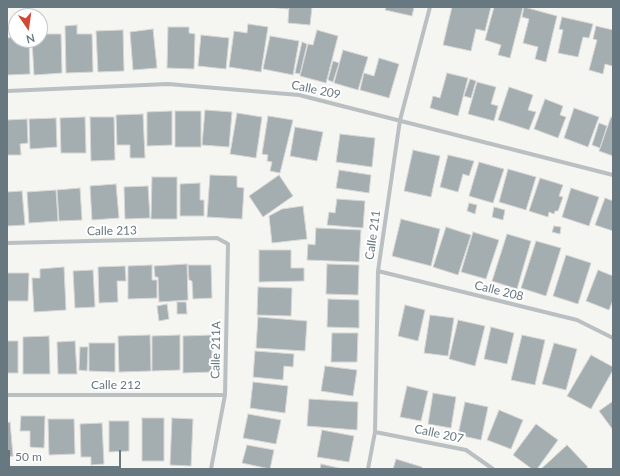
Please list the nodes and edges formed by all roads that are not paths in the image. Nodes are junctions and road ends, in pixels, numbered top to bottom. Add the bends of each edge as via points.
1 (430, 7) edge
2 (7, 92) edge
3 (400, 120) junction
4 (613, 175) edge
5 (217, 238) joint
6 (7, 243) edge
7 (378, 271) junction
8 (613, 338) edge
9 (7, 395) edge
10 (225, 395) junction
11 (375, 432) junction
12 (211, 469) edge
13 (368, 469) edge
14 (493, 469) edge

1 - 3 street, Calle 211
2 - 3 street, Calle 209 via 168,84 299,95
3 - 4 street, Calle 209
3 - 7 street, Calle 211
5 - 6 street, Calle 213
5 - 10 street, Calle 211A via 228,244
7 - 8 street, Calle 208 via 577,320
7 - 11 street, Calle 211
9 - 10 street, Calle 212
10 - 12 street, Calle 211A
11 - 13 street, Calle 211
11 - 14 street, Calle 207 via 466,450

